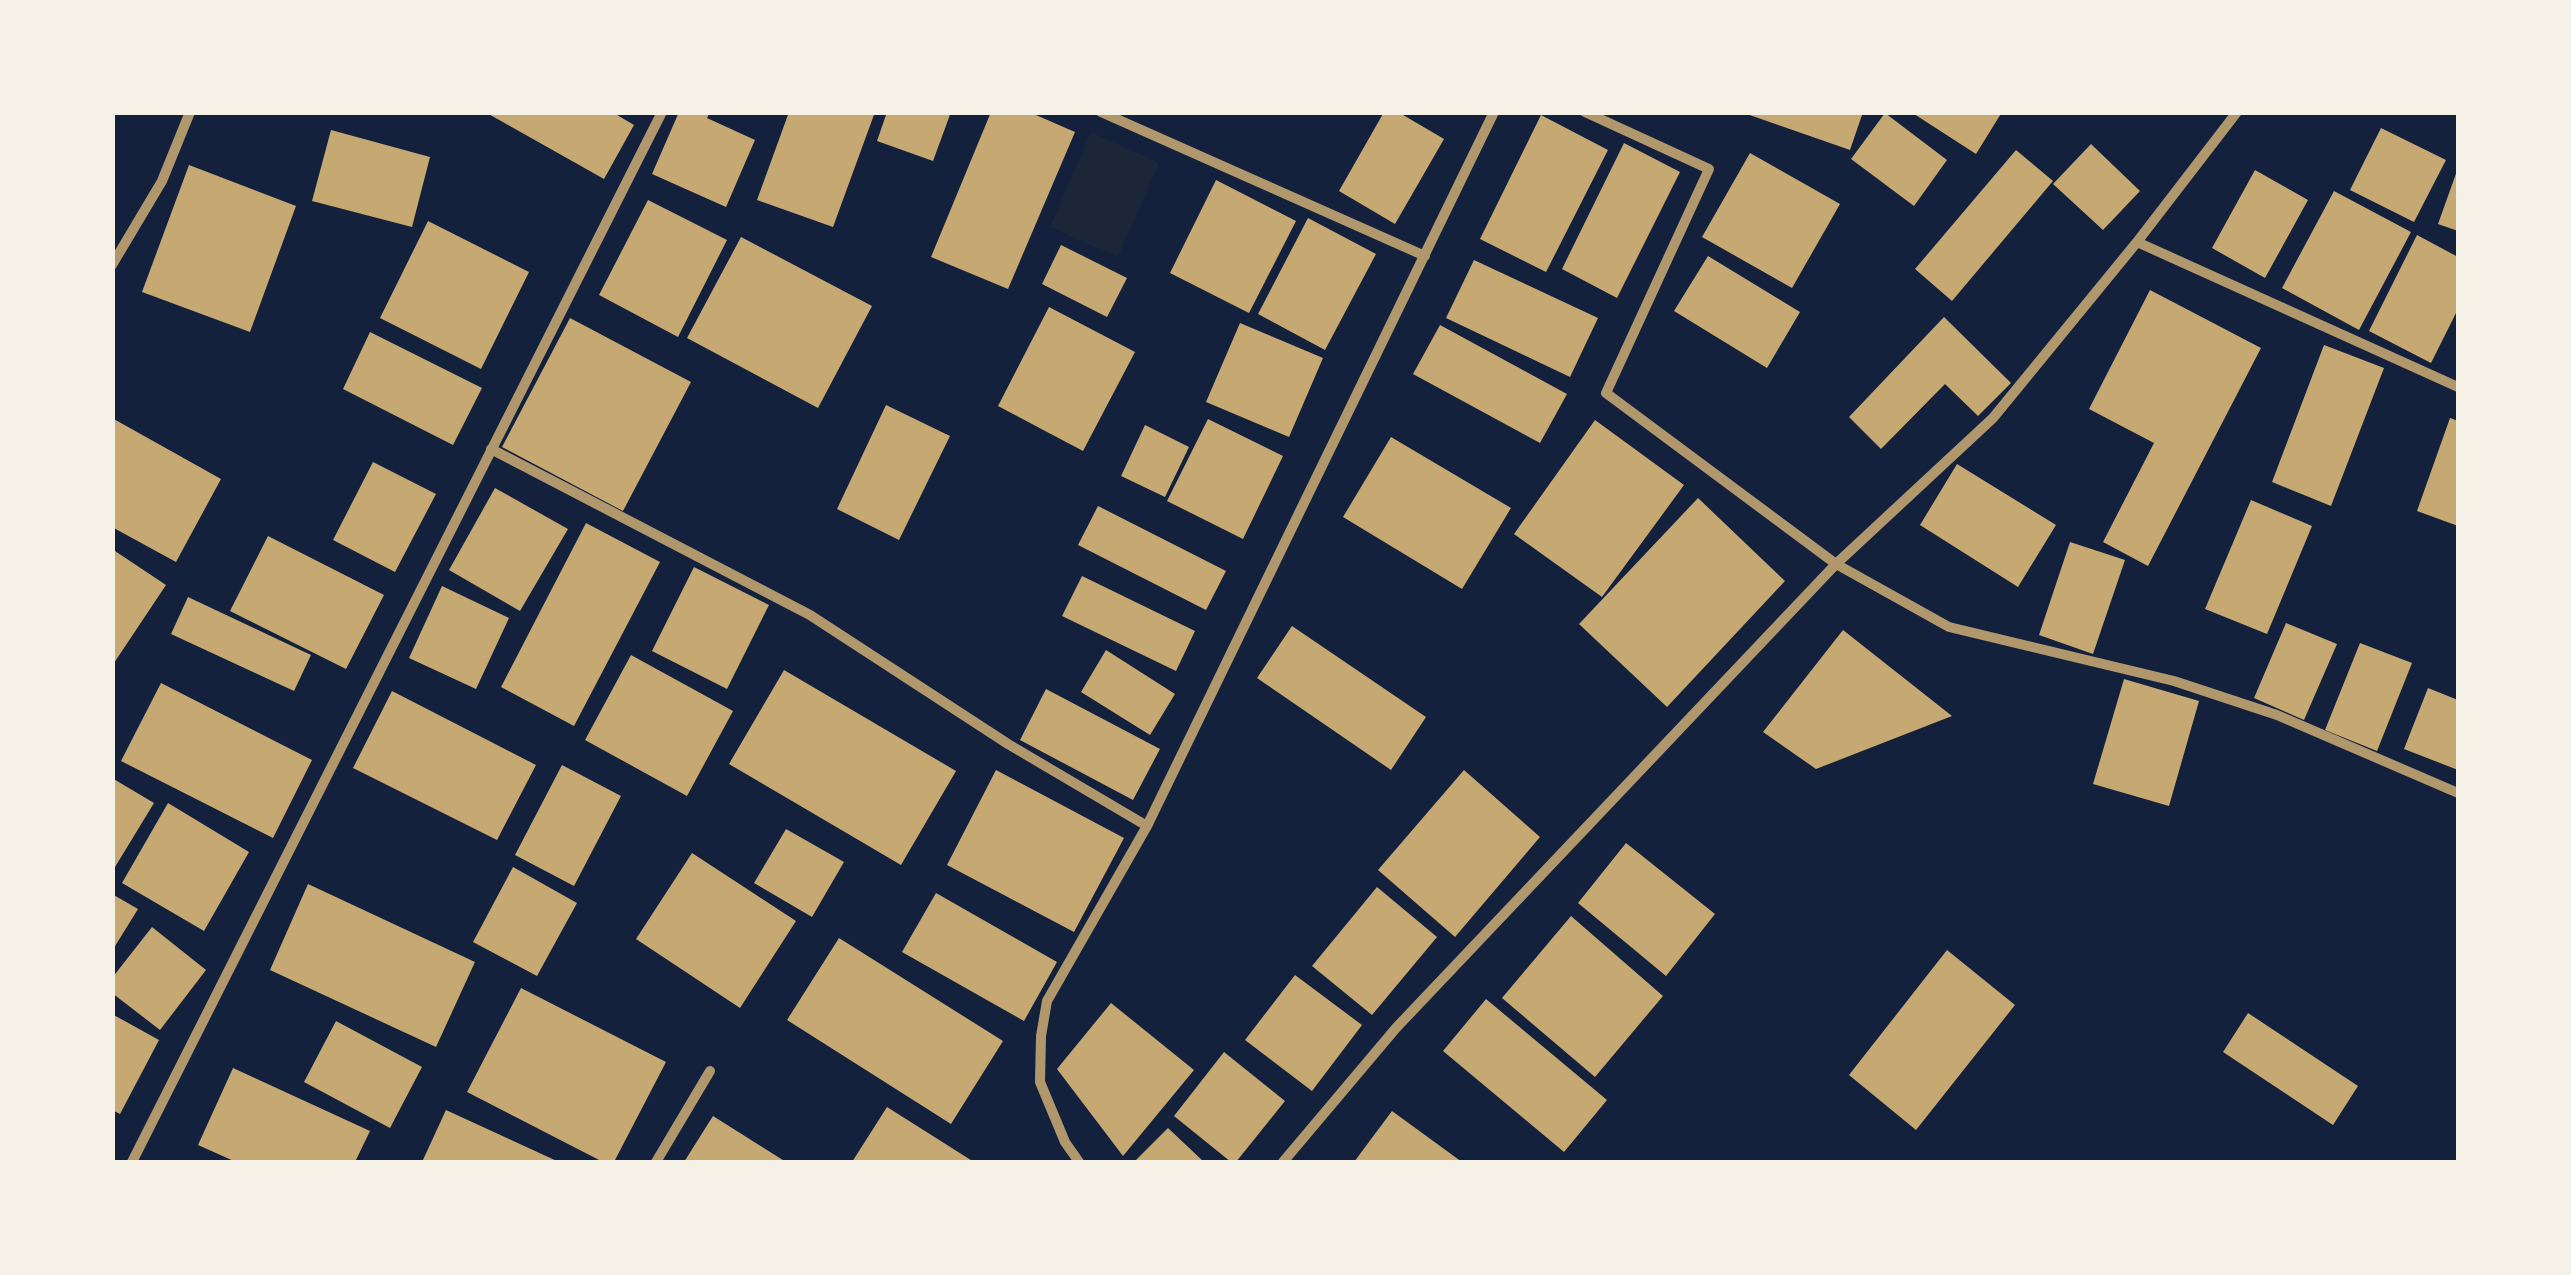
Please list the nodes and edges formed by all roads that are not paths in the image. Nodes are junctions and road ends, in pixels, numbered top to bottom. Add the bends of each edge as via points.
1 (190, 112) edge
2 (662, 112) edge
3 (1101, 112) edge
4 (1494, 112) edge
5 (1584, 112) edge
6 (2237, 112) edge
7 (2137, 242) junction
8 (1425, 256) junction
9 (112, 265) edge
10 (2458, 387) edge
11 (491, 449) junction
12 (1836, 564) junction
13 (2458, 794) edge
14 (1147, 826) junction
15 (710, 1071) dead end
16 (132, 1162) edge
17 (656, 1162) edge
18 (1080, 1162) edge
19 (1283, 1162) edge

1 - 9 street via 162,180
2 - 11 street
3 - 8 street
4 - 8 street
5 - 12 street via 1709,169 1606,393
6 - 7 street
7 - 10 street
7 - 12 street via 1993,418
8 - 14 street
11 - 14 street via 810,615
11 - 16 street
12 - 13 street via 1949,627 2174,681 2277,715
12 - 19 street via 1396,1028
14 - 18 street via 1047,1001 1040,1082
15 - 17 street

